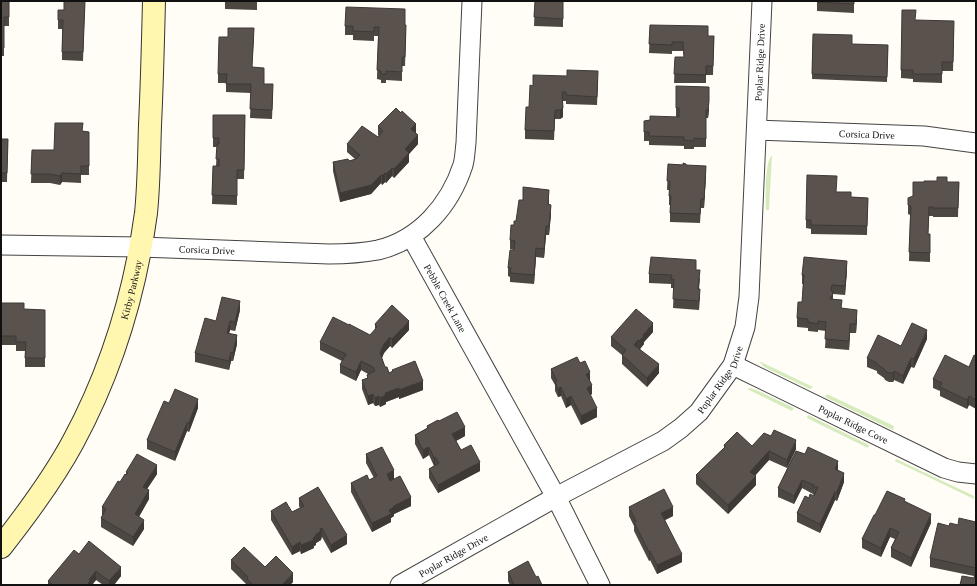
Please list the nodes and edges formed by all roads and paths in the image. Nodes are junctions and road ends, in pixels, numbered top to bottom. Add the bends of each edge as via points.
1 (154, 1) edge
2 (472, 1) edge
3 (762, 1) edge
4 (757, 130) junction
5 (976, 143) edge
6 (411, 236) junction
7 (1, 245) edge
8 (141, 247) junction
9 (733, 365) junction
10 (976, 474) edge
11 (556, 496) junction
12 (1, 547) edge
13 (400, 585) edge
14 (600, 585) edge

1 - 8 main road, Kirby Parkway via 149,175
2 - 6 street via 464,163 446,201 432,219
3 - 4 street, Poplar Ridge Drive
4 - 5 street, Corsica Drive via 924,136
4 - 9 street, Poplar Ridge Drive via 749,298 745,327
6 - 8 street, Corsica Drive via 379,249 355,254
6 - 11 street, Pebble Creek Lane
7 - 8 street, Corsica Drive
8 - 12 main road, Kirby Parkway via 124,321 112,359 93,403 65,456
9 - 10 street, Poplar Ridge Cove via 944,468
9 - 11 street, Poplar Ridge Drive via 699,412 681,428 663,441
11 - 13 street, Poplar Ridge Drive
11 - 14 street, Pebble Creek Lane

